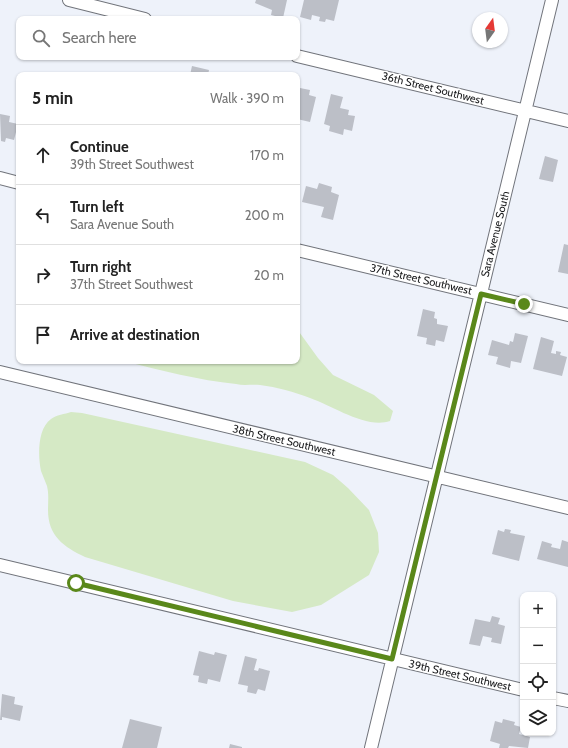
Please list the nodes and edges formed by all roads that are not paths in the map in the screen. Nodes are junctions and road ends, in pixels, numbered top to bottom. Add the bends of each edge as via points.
1 (69, 0) edge
2 (552, 0) edge
3 (133, 16) edge
4 (300, 57) edge
5 (526, 110) junction
6 (568, 121) edge
7 (0, 178) edge
8 (16, 182) edge
9 (300, 251) edge
10 (481, 294) junction
11 (568, 315) edge
12 (0, 372) edge
13 (436, 476) junction
14 (568, 508) edge
15 (0, 565) edge
16 (392, 659) junction
17 (520, 689) edge
18 (556, 699) edge
19 (568, 701) edge
20 (371, 748) edge

1 - 3 street
2 - 5 street, Sara Avenue South
4 - 5 street, 36th Street Southwest
5 - 6 street, 36th Street Southwest
5 - 10 street, Sara Avenue South
7 - 8 street
9 - 10 street, 37th Street Southwest
10 - 11 street, 37th Street Southwest
10 - 13 street, Sara Avenue South
12 - 13 street, 38th Street Southwest
13 - 14 street, 38th Street Southwest
13 - 16 street, Sara Avenue South
15 - 16 street, 39th Street Southwest
16 - 17 street, 39th Street Southwest
16 - 20 street, Sara Avenue South
18 - 19 street

